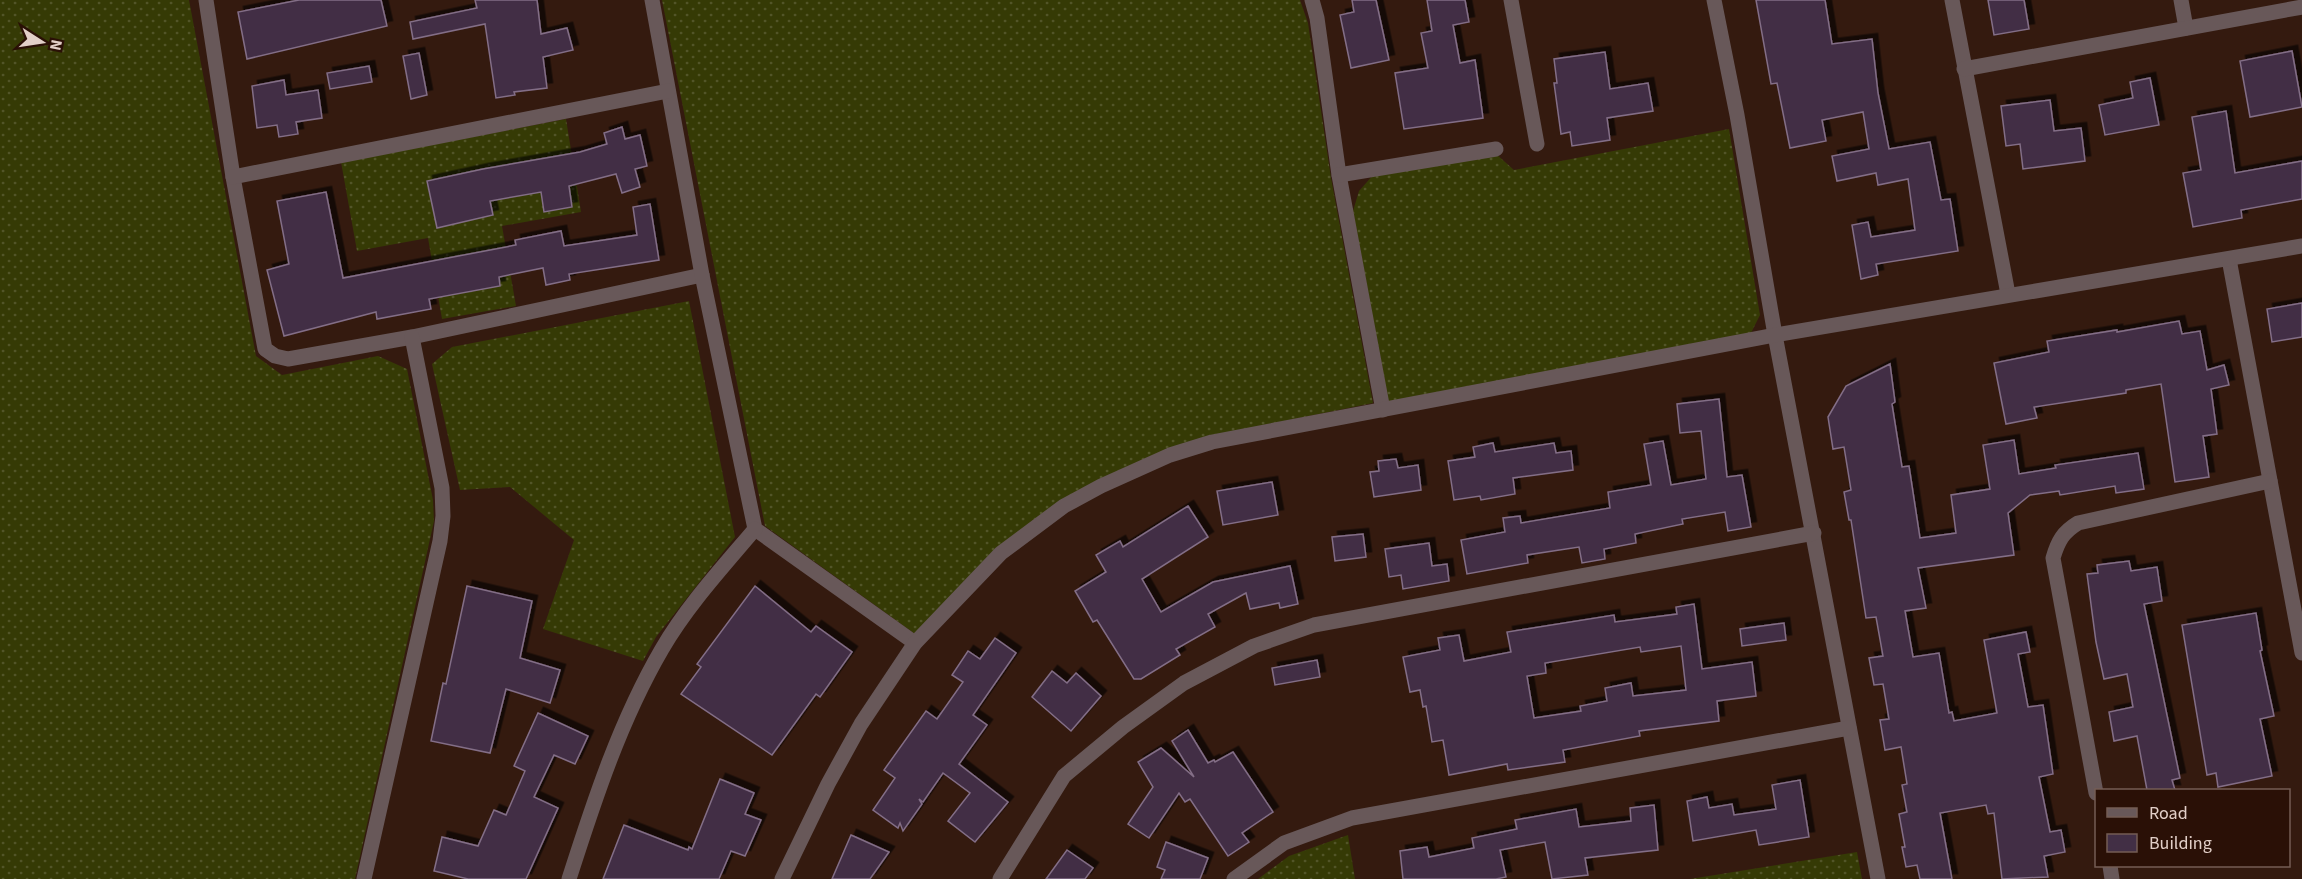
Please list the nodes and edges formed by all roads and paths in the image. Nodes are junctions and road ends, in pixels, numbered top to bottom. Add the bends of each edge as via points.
1 (206, 0) edge
2 (652, 0) edge
3 (1312, 0) edge
4 (1511, 0) edge
5 (1714, 0) edge
6 (1952, 0) edge
7 (2181, 0) edge
8 (2302, 7) edge
9 (2186, 28) junction
10 (1964, 69) junction
11 (668, 91) junction
12 (1537, 144) dead end
13 (1496, 149) dead end
14 (1339, 175) junction
15 (233, 177) junction
16 (2302, 246) edge
17 (2229, 259) junction
18 (702, 275) junction
19 (2008, 294) junction
20 (1775, 334) junction
21 (412, 337) junction
22 (1383, 410) junction
23 (2270, 481) junction
24 (754, 530) junction
25 (1814, 533) junction
26 (915, 643) junction
27 (2302, 653) edge
28 (1849, 728) junction
29 (2096, 789) edge
30 (364, 879) edge
31 (569, 879) edge
32 (782, 879) edge
33 (1000, 879) edge
34 (1234, 879) edge
35 (1878, 879) edge

1 - 15 street
2 - 11 street
3 - 14 street
4 - 12 street
5 - 20 street
6 - 10 street
7 - 9 street
8 - 9 street
9 - 10 street
10 - 19 street
11 - 15 street
11 - 18 street
13 - 14 street
14 - 22 street
15 - 21 street via 266,349 288,359
16 - 17 street
17 - 19 street
17 - 23 street
18 - 21 street
18 - 24 street
19 - 20 street
20 - 22 street
20 - 25 street
21 - 30 street via 442,488 443,516
22 - 26 street via 1212,441 1101,486 1064,506 1001,554
23 - 27 street
23 - 29 street via 2078,523 2066,530 2057,544 2053,558
24 - 26 street
24 - 31 street via 687,611 638,692 596,795
25 - 28 street
25 - 33 street via 1314,625 1254,646 1185,683 1123,727 1064,777
26 - 32 street via 861,724
28 - 34 street via 1352,818 1284,843
28 - 35 street

